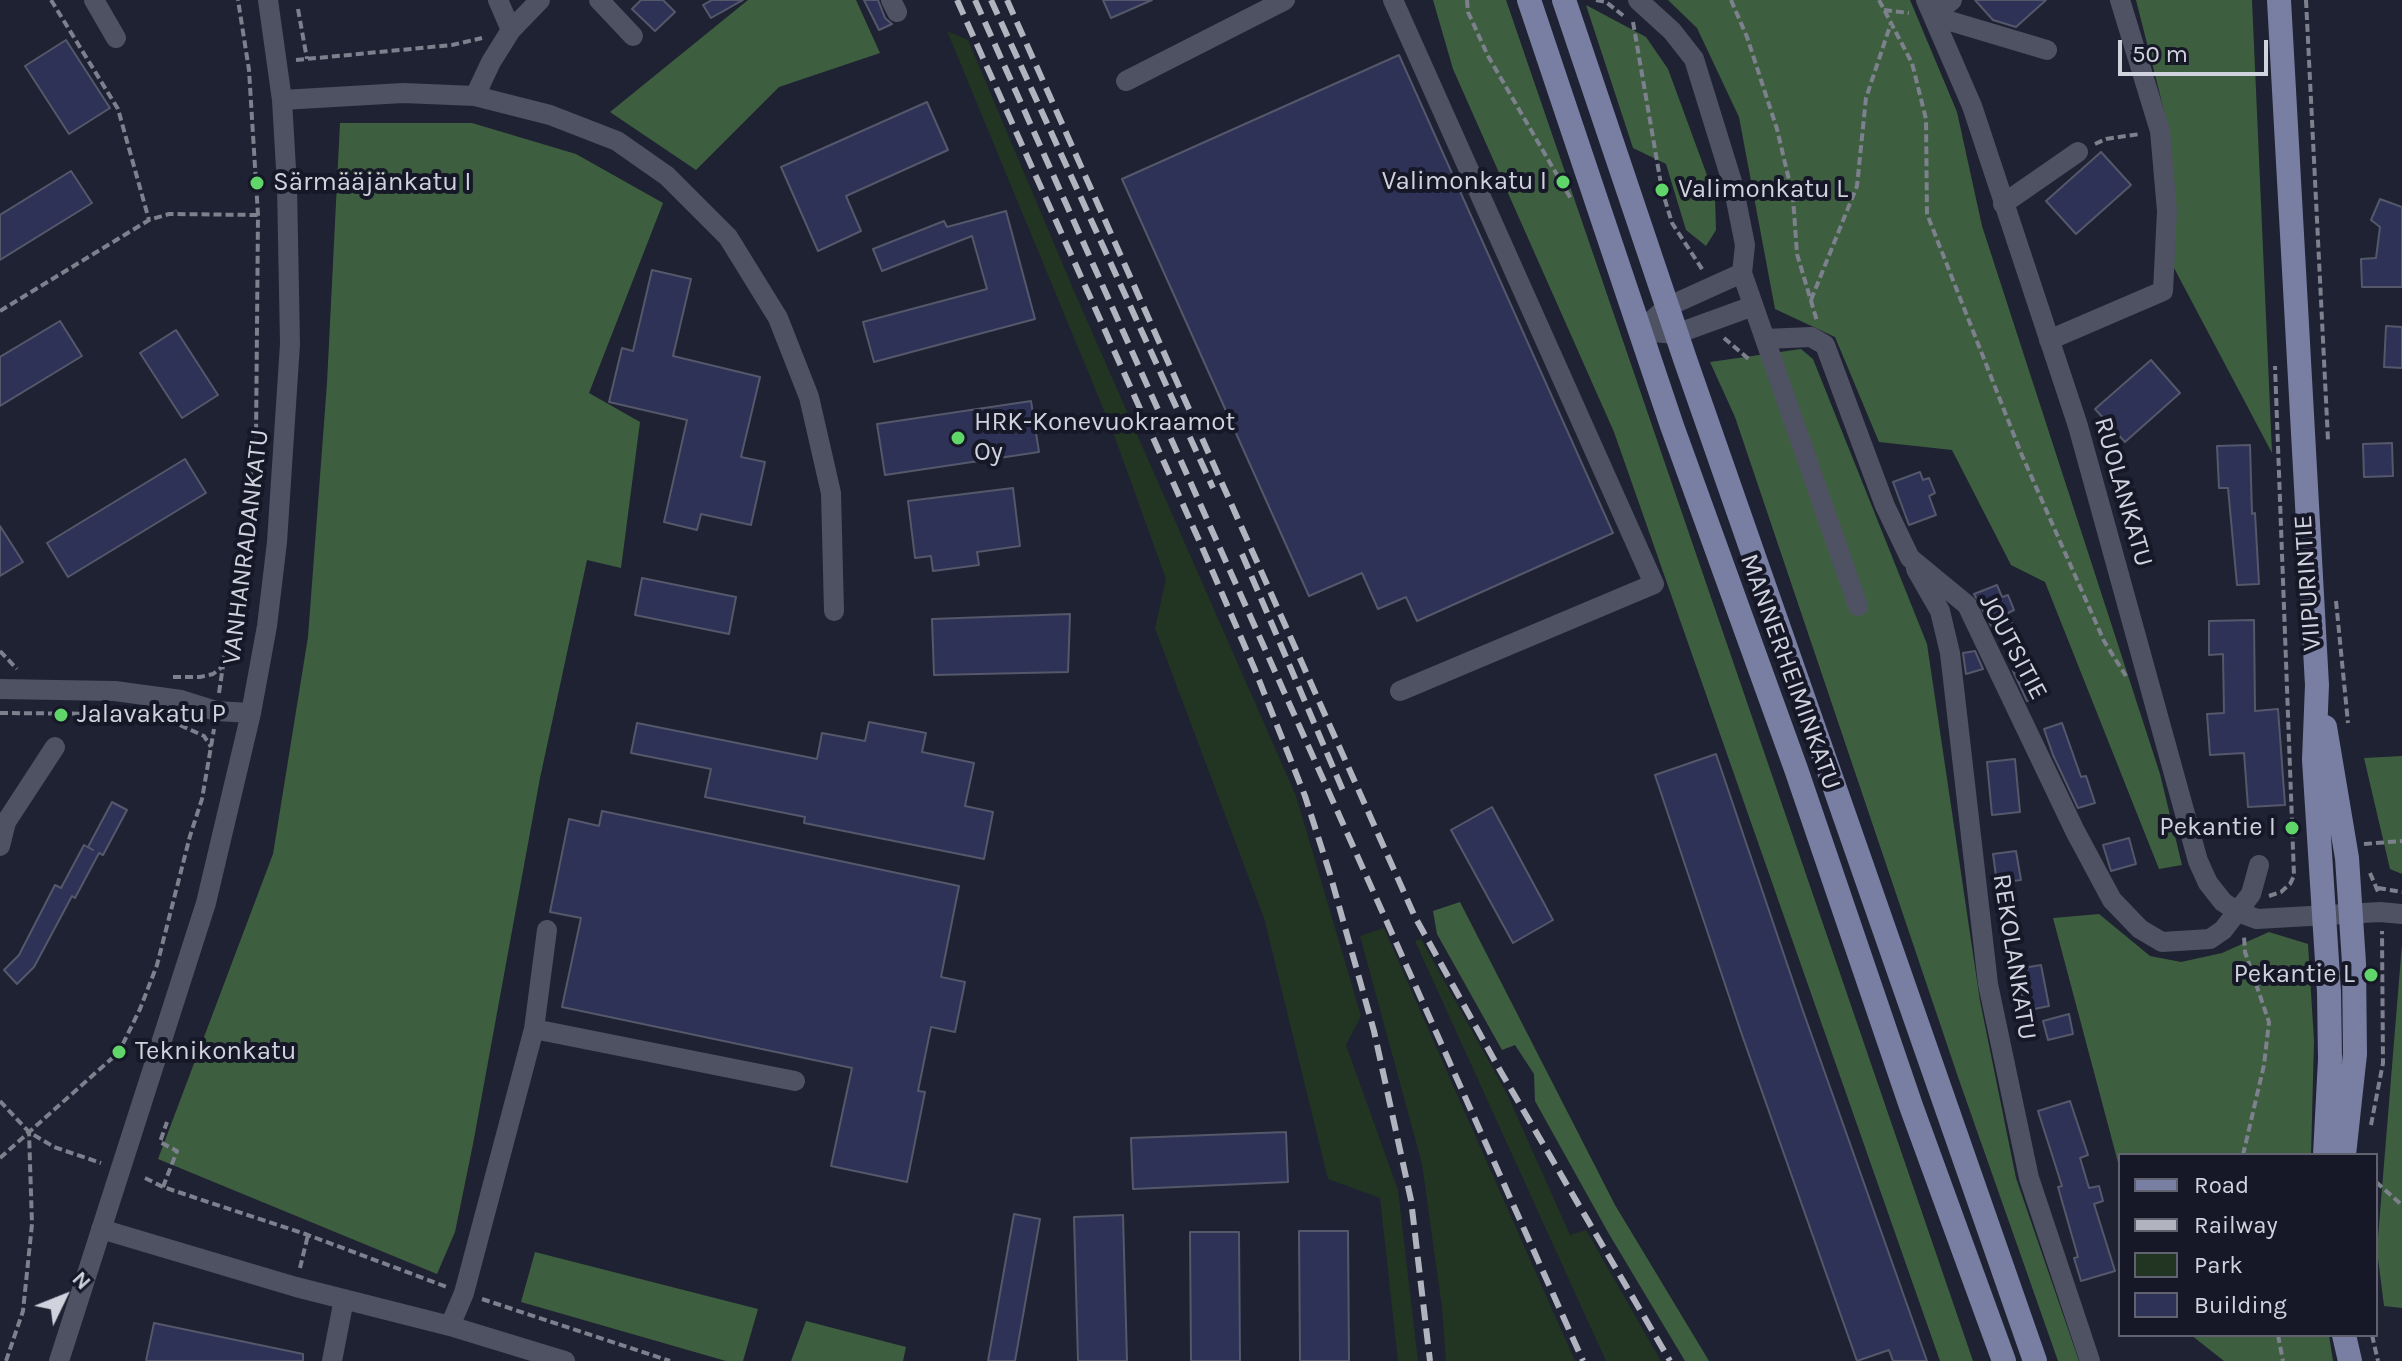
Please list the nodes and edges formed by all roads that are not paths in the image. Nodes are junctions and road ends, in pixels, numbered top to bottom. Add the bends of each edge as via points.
1 (94, 0) edge
2 (268, 0) edge
3 (498, 0) edge
4 (540, 0) edge
5 (599, 0) edge
6 (1285, 0) edge
7 (1393, 0) edge
8 (1529, 0) edge
9 (1564, 0) edge
10 (1952, 0) edge
11 (2120, 0) edge
12 (2279, 0) edge
13 (1636, 6) edge
14 (1930, 8) edge
15 (511, 30) junction
16 (633, 36) dead end
17 (116, 38) dead end
18 (2047, 50) dead end
19 (1126, 81) dead end
20 (475, 96) junction
21 (282, 100) junction
22 (2078, 152) road end
23 (2003, 204) junction
24 (1742, 273) junction
25 (1753, 306) junction
26 (1667, 307) junction
27 (1640, 331) junction
28 (1676, 334) junction
29 (1765, 339) junction
30 (2049, 340) junction
31 (1910, 558) junction
32 (1858, 606) dead end
33 (834, 611) dead end
34 (2317, 685) junction
35 (0, 689) edge
36 (1400, 691) dead end
37 (251, 713) junction
38 (55, 747) dead end
39 (0, 846) edge
40 (2259, 865) dead end
41 (2240, 913) junction
42 (2351, 913) junction
43 (2402, 914) edge
44 (2323, 916) junction
45 (547, 930) dead end
46 (534, 1029) junction
47 (795, 1081) dead end
48 (2325, 1153) edge
49 (2344, 1153) edge
50 (101, 1229) junction
51 (344, 1299) junction
52 (450, 1326) junction
53 (2344, 1337) edge
54 (59, 1361) edge
55 (332, 1361) edge
56 (565, 1361) edge
57 (2004, 1361) edge
58 (2035, 1361) edge
59 (2090, 1361) edge
60 (2350, 1361) edge

1 - 17 street
2 - 21 street, VANHANRADANKATU
3 - 15 street
4 - 15 street
5 - 16 street
6 - 19 street
7 - 36 street via 1654,584
8 - 27 main road, MANNERHEIMINKATU
9 - 26 main road, MANNERHEIMINKATU
10 - 14 street
11 - 30 street via 2160,131 2167,211 2163,291
12 - 34 main road, VIIPURINTIE
13 - 24 street via 1672,31 1694,59 1733,185 1745,245
14 - 18 street
14 - 23 street, RUOLANKATU via 1972,106
15 - 20 street
20 - 21 street via 403,93
20 - 33 street via 550,115 617,141 667,176 728,237 778,318 809,397 831,493
21 - 37 street, VANHANRADANKATU via 290,270 288,402 267,626
22 - 23 street
23 - 30 street, RUOLANKATU
24 - 25 street
24 - 26 street
25 - 28 street
25 - 29 street
26 - 27 street
26 - 28 main road, MANNERHEIMINKATU
27 - 28 street
27 - 57 main road, MANNERHEIMINKATU
28 - 58 main road, MANNERHEIMINKATU
29 - 31 street, JOUTSITIE via 1811,337 1825,345
29 - 32 street
30 - 41 street, RUOLANKATU via 2078,426 2198,861 2223,902
31 - 41 street, JOUTSITIE via 1967,605 2112,900 2140,929 2162,942 2210,939
31 - 59 street, REKOLANKATU via 1940,611 1950,653 1988,984 2029,1178
34 - 42 main road, VIIPURINTIE via 2335,777
34 - 44 main road, VIIPURINTIE via 2314,760
35 - 37 street via 115,691
37 - 50 street, VANHANRADANKATU via 206,903
38 - 39 street via 6,822
40 - 41 street, JOUTSITIE
41 - 44 street via 2257,919
42 - 43 street
42 - 44 street
42 - 49 main road, VIIPURINTIE via 2355,1054
44 - 48 main road, VIIPURINTIE via 2330,1059
45 - 46 street
46 - 47 street
46 - 52 street via 464,1293
50 - 51 street
50 - 54 street, VANHANRADANKATU
51 - 52 street
51 - 55 street
52 - 56 street
53 - 60 main road

